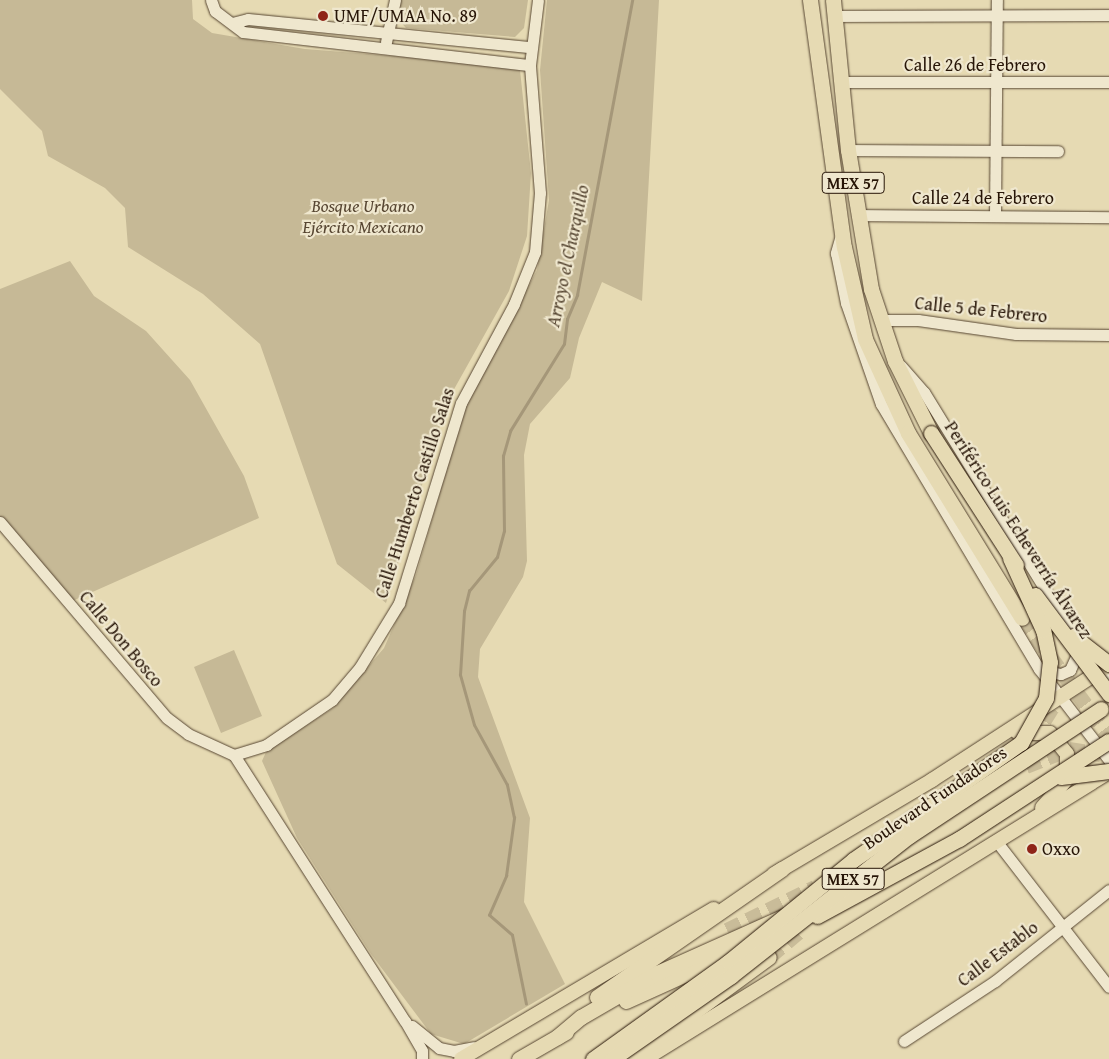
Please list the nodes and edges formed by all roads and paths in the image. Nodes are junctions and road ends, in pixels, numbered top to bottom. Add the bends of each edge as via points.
1 (211, 0) edge
2 (395, 0) edge
3 (538, 0) edge
4 (810, 0) edge
5 (833, 0) edge
6 (996, 0) edge
7 (1109, 15) edge
8 (834, 16) junction
9 (996, 16) junction
10 (232, 23) junction
11 (387, 36) junction
12 (531, 47) junction
13 (384, 50) junction
14 (530, 65) junction
15 (842, 82) junction
16 (1109, 82) edge
17 (996, 83) junction
18 (848, 150) junction
19 (995, 151) junction
20 (1058, 151) dead end
21 (995, 215) junction
22 (857, 216) junction
23 (1109, 217) edge
24 (842, 233) junction
25 (880, 320) junction
26 (1109, 335) edge
27 (895, 361) junction
28 (0, 522) edge
29 (1010, 558) junction
30 (1024, 576) junction
31 (1022, 618) tunnel mouth
32 (1078, 643) junction
33 (1039, 669) junction
34 (1107, 670) edge
35 (1109, 694) edge
36 (1060, 698) junction
37 (1105, 706) edge
38 (1109, 741) edge
39 (993, 742) junction
40 (234, 755) junction
41 (1109, 760) edge
42 (1109, 771) edge
43 (1027, 822) junction
44 (997, 842) junction
45 (782, 869) junction
46 (1109, 890) edge
47 (1062, 927) junction
48 (727, 930) tunnel mouth
49 (769, 957) tunnel mouth
50 (1109, 987) edge
51 (581, 1017) junction
52 (405, 1020) junction
53 (557, 1037) junction
54 (904, 1041) dead end
55 (488, 1042) junction
56 (422, 1059) edge
57 (461, 1059) edge
58 (519, 1059) edge
59 (593, 1059) edge
60 (612, 1059) edge
61 (630, 1059) edge
62 (645, 1059) edge

1 - 10 street via 215,11
2 - 11 street
3 - 12 street, Calle Humberto Castillo Salas
4 - 24 highway, MEX 57
5 - 8 highway, Periférico Luis Echeverría Álvarez / MEX 57
6 - 9 street
7 - 9 street
8 - 9 street
8 - 15 highway, Periférico Luis Echeverría Álvarez / MEX 57
9 - 17 street
10 - 11 street via 248,19
10 - 13 street via 243,32 259,35
11 - 12 street
11 - 13 street
12 - 14 street, Calle Humberto Castillo Salas
13 - 14 street
14 - 40 street, Calle Humberto Castillo Salas via 540,194 535,252 514,304 461,403 399,603 360,667 332,700 266,745
15 - 17 street, Calle 26 de Febrero
15 - 18 highway, Periférico Luis Echeverría Álvarez / MEX 57
16 - 17 street, Calle 26 de Febrero
17 - 19 street
18 - 19 street
18 - 22 highway, Periférico Luis Echeverría Álvarez / MEX 57
19 - 20 street
19 - 21 street
21 - 22 street, Calle 24 de Febrero
21 - 23 street, Calle 24 de Febrero
22 - 25 highway, Periférico Luis Echeverría Álvarez / MEX 57
24 - 31 highway, MEX 57 via 856,306 882,382 908,433
24 - 33 street via 836,253 846,303 881,404
25 - 26 street, Calle 5 de Febrero via 918,320 1016,334
25 - 27 highway, Periférico Luis Echeverría Álvarez / MEX 57
27 - 29 highway, Periférico Luis Echeverría Álvarez / MEX 57, bridge via 931,433
27 - 32 street via 924,392
28 - 40 street, Calle Don Bosco via 167,718 188,734
29 - 30 highway, Periférico Luis Echeverría Álvarez / MEX 57, bridge
29 - 59 highway, bridge via 1043,630 1050,662 1046,698 1021,743 853,860 728,962
30 - 34 highway, bridge via 1039,589 1079,642
30 - 35 highway, Periférico Luis Echeverría Álvarez / MEX 57, bridge
32 - 33 street via 1079,658 1070,670 1061,674
32 - 34 street
33 - 36 street
34 - 36 main road
36 - 39 main road
36 - 41 street
37 - 60 highway, Boulevard Fundadores / MEX 57, bridge via 909,836 731,976
38 - 53 highway, MEX 57, bridge via 915,865
39 - 43 main road via 1040,730 1050,733 1067,754 1067,779
39 - 45 main road
40 - 52 street
42 - 43 main road
42 - 51 highway, bridge via 1052,780 920,855 813,904 735,935
43 - 44 main road
44 - 47 street
44 - 62 main road
45 - 53 highway via 594,999
45 - 55 main road
46 - 47 street, Calle Establo
47 - 50 street
47 - 54 street, Calle Establo via 995,980
48 - 51 highway via 639,976
49 - 61 highway
51 - 53 highway
52 - 55 street via 439,1048 464,1051
52 - 56 street via 422,1051
53 - 58 highway, MEX 57
55 - 57 main road

